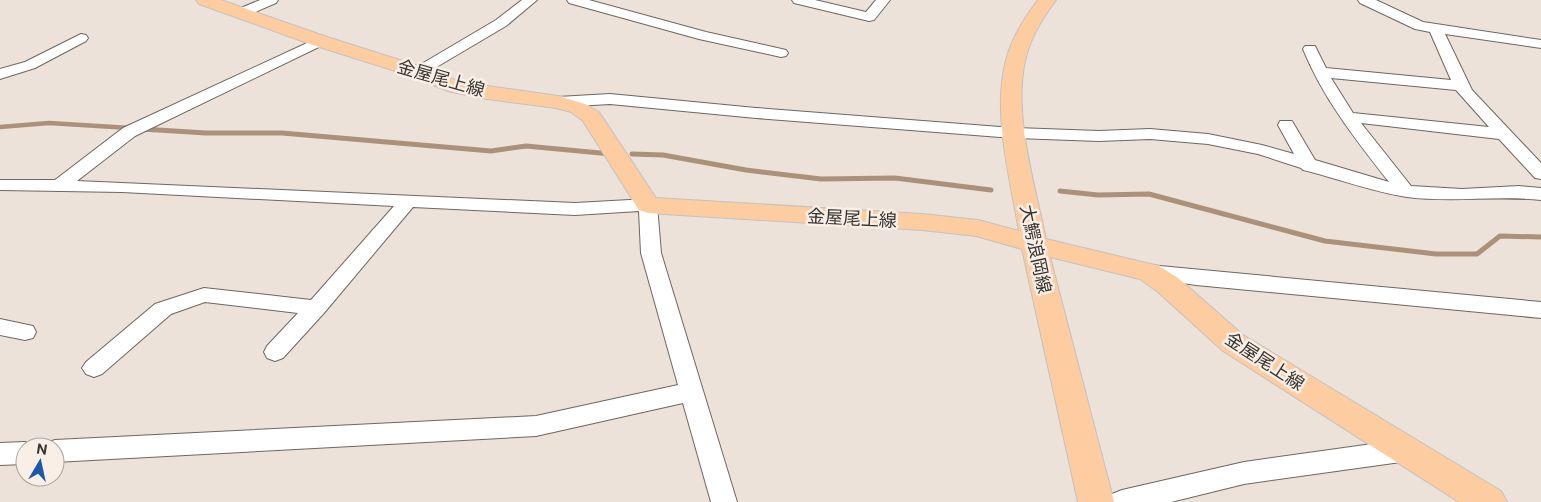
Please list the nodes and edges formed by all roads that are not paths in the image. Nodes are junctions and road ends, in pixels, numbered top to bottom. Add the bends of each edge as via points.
1 (205, 0) edge
2 (271, 0) edge
3 (530, 0) edge
4 (574, 0) edge
5 (799, 0) edge
6 (883, 0) edge
7 (1047, 0) edge
8 (1365, 0) edge
9 (241, 13) junction
10 (1436, 29) junction
11 (81, 38) dead end
12 (320, 41) junction
13 (1541, 44) edge
14 (1310, 49) dead end
15 (781, 53) dead end
16 (418, 72) junction
17 (1319, 72) junction
18 (0, 74) edge
19 (1461, 86) junction
20 (558, 102) junction
21 (1347, 117) junction
22 (1286, 125) dead end
23 (1013, 133) junction
24 (1503, 134) junction
25 (1309, 166) junction
26 (1541, 174) edge
27 (58, 187) junction
28 (4, 188) edge
29 (1406, 191) junction
30 (1541, 194) edge
31 (408, 201) junction
32 (648, 205) junction
33 (1033, 244) junction
34 (1149, 272) junction
35 (316, 308) junction
36 (1541, 310) edge
37 (0, 326) edge
38 (25, 332) dead end
39 (275, 352) dead end
40 (94, 368) dead end
41 (691, 392) junction
42 (1408, 450) junction
43 (65, 451) edge
44 (15, 453) edge
45 (0, 454) edge
46 (724, 502) edge
47 (1096, 502) edge
48 (1122, 502) edge
49 (1489, 502) edge

1 - 9 main road, 金屋尾上線
2 - 9 street
3 - 16 street via 502,23
4 - 15 street via 704,36
5 - 6 street via 869,17
7 - 23 main road, 大鰐浪岡線 via 1035,15 1017,57 1012,82
8 - 10 street via 1420,26
9 - 12 main road, 金屋尾上線
10 - 13 street
10 - 19 street
11 - 18 street via 30,65
12 - 16 main road, 金屋尾上線
12 - 27 street via 136,129
14 - 17 street
16 - 20 main road, 金屋尾上線 via 456,87
17 - 19 street
17 - 21 street
19 - 24 street
20 - 23 street via 610,99 756,114
20 - 32 main road, 金屋尾上線 via 578,108 591,117
21 - 24 street
21 - 29 street
22 - 25 street
23 - 25 street via 1150,134 1208,140 1262,150
23 - 33 main road, 大鰐浪岡線
24 - 26 street
25 - 29 street
27 - 28 street
27 - 31 street via 122,187
29 - 30 street via 1462,195
31 - 32 street via 575,209
31 - 35 street
32 - 33 main road, 金屋尾上線 via 922,222 978,228
32 - 41 street via 651,253
33 - 34 main road, 金屋尾上線
33 - 47 main road, 大鰐浪岡線
34 - 36 street
34 - 42 main road, 金屋尾上線 via 1168,284 1233,343
35 - 39 street
35 - 40 street via 204,295 163,309
37 - 38 street
41 - 43 street via 536,426
41 - 46 street
42 - 48 street via 1244,473
42 - 49 main road, 金屋尾上線
44 - 45 street

